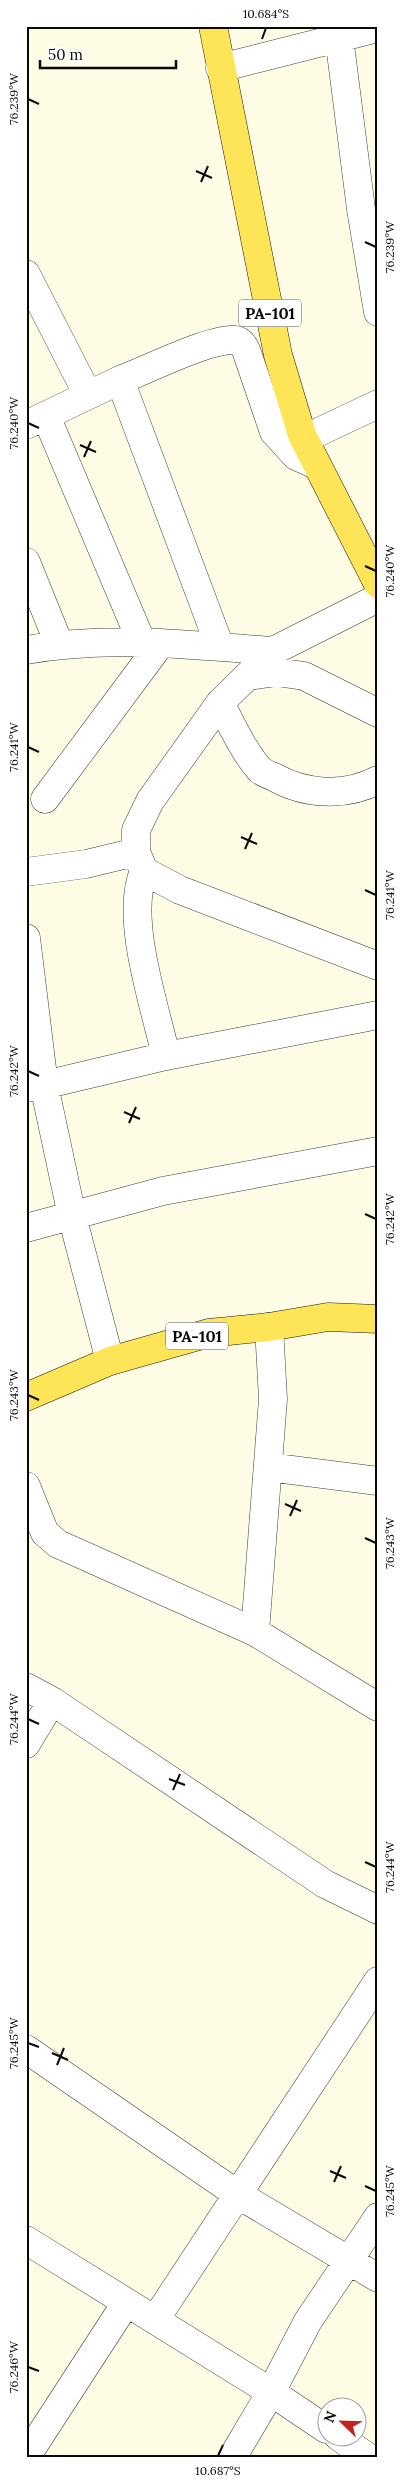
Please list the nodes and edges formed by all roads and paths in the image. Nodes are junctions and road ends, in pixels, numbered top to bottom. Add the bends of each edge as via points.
1 (213, 26) edge
2 (378, 28) edge
3 (339, 37) junction
4 (220, 68) junction
5 (370, 208) edge
6 (26, 274) edge
7 (378, 312) edge
8 (120, 380) junction
9 (88, 395) junction
10 (378, 404) edge
11 (36, 421) edge
12 (304, 439) junction
13 (316, 464) junction
14 (26, 562) edge
15 (378, 584) edge
16 (378, 598) edge
17 (152, 643) junction
18 (59, 644) junction
19 (220, 647) junction
20 (26, 650) edge
21 (273, 651) junction
22 (248, 676) junction
23 (220, 704) junction
24 (378, 713) edge
25 (378, 780) edge
26 (45, 798) dead end
27 (140, 862) junction
28 (26, 872) edge
29 (26, 938) edge
30 (378, 966) edge
31 (378, 1015) edge
32 (166, 1056) junction
33 (35, 1086) edge
34 (378, 1151) edge
35 (72, 1216) junction
36 (26, 1228) edge
37 (378, 1319) edge
38 (268, 1327) junction
39 (110, 1361) junction
40 (26, 1397) edge
41 (268, 1467) junction
42 (378, 1481) edge
43 (26, 1486) edge
44 (255, 1632) junction
45 (26, 1687) edge
46 (52, 1701) junction
47 (378, 1701) edge
48 (378, 1707) edge
49 (26, 1744) edge
50 (378, 1910) edge
51 (378, 1982) edge
52 (26, 2048) edge
53 (237, 2194) junction
54 (378, 2216) edge
55 (26, 2240) edge
56 (348, 2259) junction
57 (378, 2278) edge
58 (126, 2303) junction
59 (154, 2320) junction
60 (271, 2392) junction
61 (316, 2422) edge
62 (352, 2446) edge
63 (26, 2457) edge
64 (232, 2458) edge
65 (369, 2458) edge

1 - 4 main road, PA-101
2 - 3 street
3 - 4 street
3 - 5 street
4 - 12 main road, PA-101 via 278,355
5 - 7 street
6 - 9 street
8 - 9 street
8 - 13 street via 208,346 239,341 246,350 274,432 296,456
8 - 19 street
9 - 11 street
10 - 12 street
11 - 17 street
12 - 13 main road, PA-101
13 - 15 main road, PA-101
14 - 18 street
16 - 21 street
17 - 18 street via 98,641
17 - 19 street
17 - 26 street
18 - 20 street
19 - 21 street
21 - 22 street
22 - 23 street
22 - 24 street via 277,672 304,676
23 - 25 street via 261,771 287,785 306,791 336,792
23 - 27 street via 150,801 136,830
27 - 28 street via 86,864
27 - 30 street via 180,890
27 - 32 street via 137,927
29 - 33 street
31 - 32 street
32 - 33 street
33 - 35 street
34 - 35 street via 163,1191
35 - 36 street
35 - 39 street
37 - 38 main road, PA-101 via 328,1317
38 - 39 main road, PA-101 via 209,1333
38 - 41 street via 273,1399
39 - 40 main road, PA-101
41 - 42 street
41 - 44 street
43 - 44 street via 45,1533 58,1544
44 - 48 street
45 - 46 street
46 - 49 street
46 - 50 street via 325,1884
47 - 48 street
51 - 53 street
52 - 53 street
53 - 56 street
53 - 59 street
54 - 56 street
55 - 58 street
56 - 57 street
56 - 60 street via 308,2322
58 - 59 street
58 - 63 street
59 - 60 street
60 - 61 street
60 - 64 street
62 - 65 street

